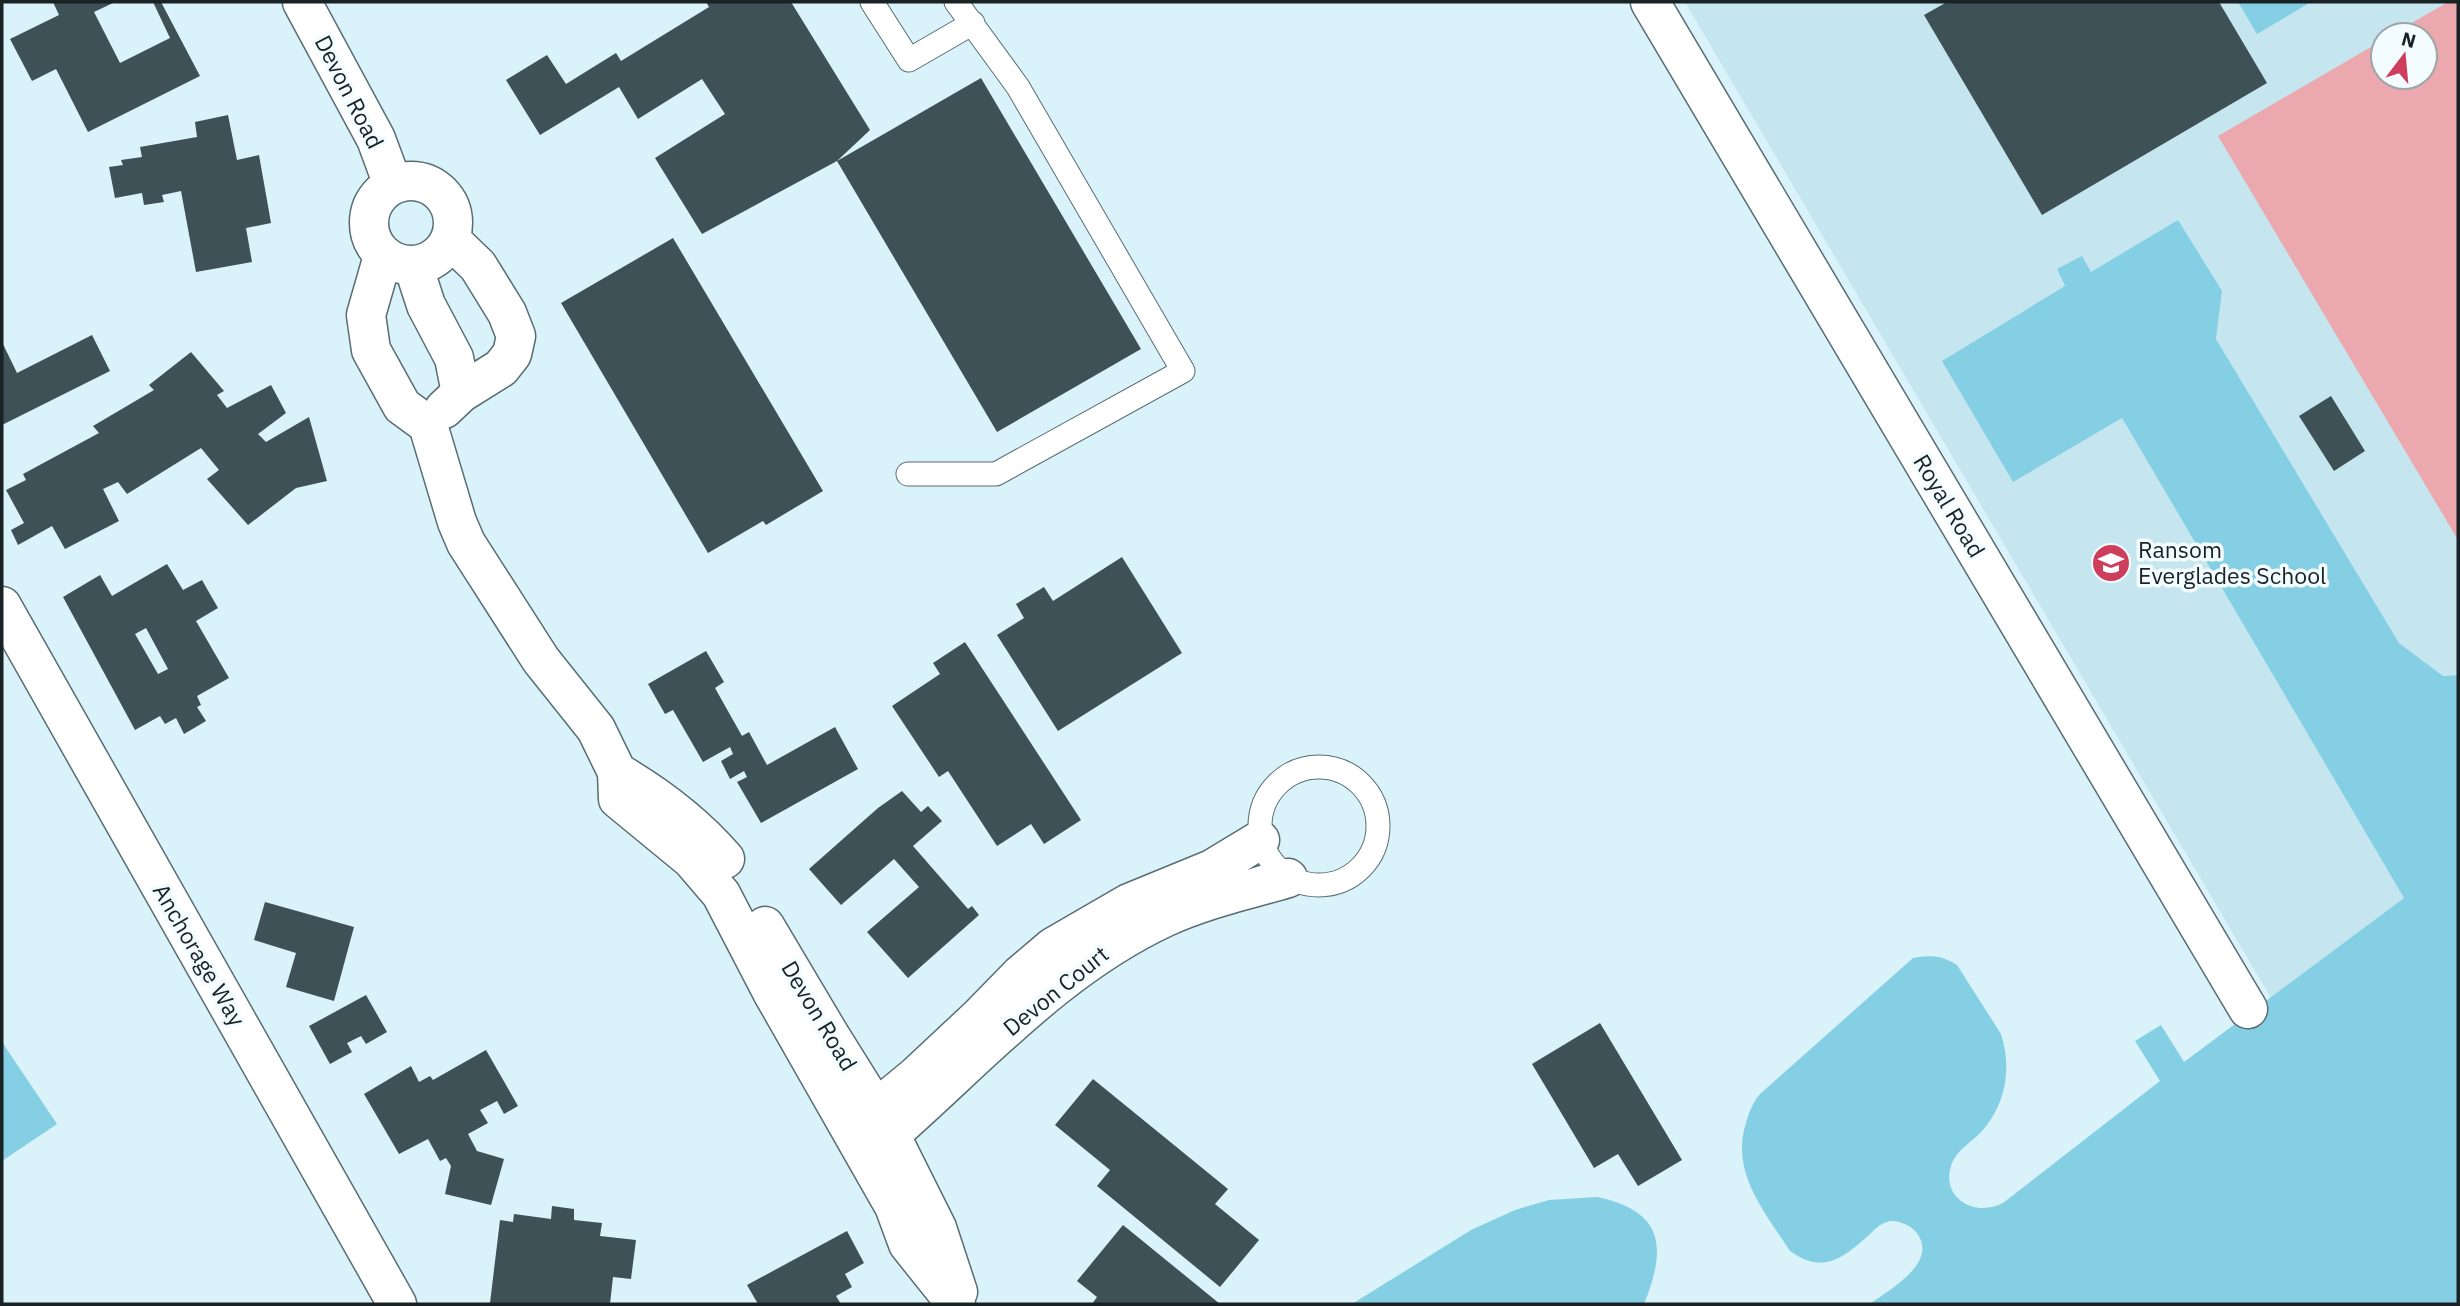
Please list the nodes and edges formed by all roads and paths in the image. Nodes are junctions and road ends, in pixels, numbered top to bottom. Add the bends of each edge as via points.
1 (302, 2) edge
2 (872, 2) edge
3 (956, 2) edge
4 (1650, 2) edge
5 (973, 23) junction
6 (393, 185) junction
7 (451, 240) junction
8 (398, 260) junction
9 (461, 393) junction
10 (428, 425) junction
11 (908, 474) dead end
12 (2, 606) edge
13 (1261, 840) junction
14 (1288, 878) junction
15 (2248, 1009) dead end
16 (864, 1105) junction
17 (397, 1304) edge
18 (956, 1304) edge
19 (962, 1304) edge

1 - 6 street, Devon Road via 376,139
2 - 5 lane via 909,61
3 - 5 lane
4 - 15 street, Royal Road
5 - 11 lane via 1018,87 1183,371 996,474
6 - 7 street via 415,180 439,191 453,214
6 - 8 street via 372,207 369,233 374,245
7 - 8 street via 433,260
7 - 9 street via 478,266 516,336 512,354 501,368
8 - 9 street via 454,358
8 - 10 street via 366,315 371,350 402,407
9 - 10 street
10 - 16 street, Devon Road via 466,542 541,660 596,729 617,772 677,812 725,858
12 - 17 street, Anchorage Way
13 - 14 lane via 1266,855
13 - 14 lane via 1264,802 1289,774 1327,767 1361,783 1373,799 1378,837 1360,870 1325,886
13 - 16 street, Devon Court via 1212,869 1129,903 1053,947 916,1076
14 - 16 street, Devon Court via 1168,916 1093,956 1044,994
16 - 18 street, Devon Road via 908,1244
16 - 19 street, Devon Road via 937,1228

